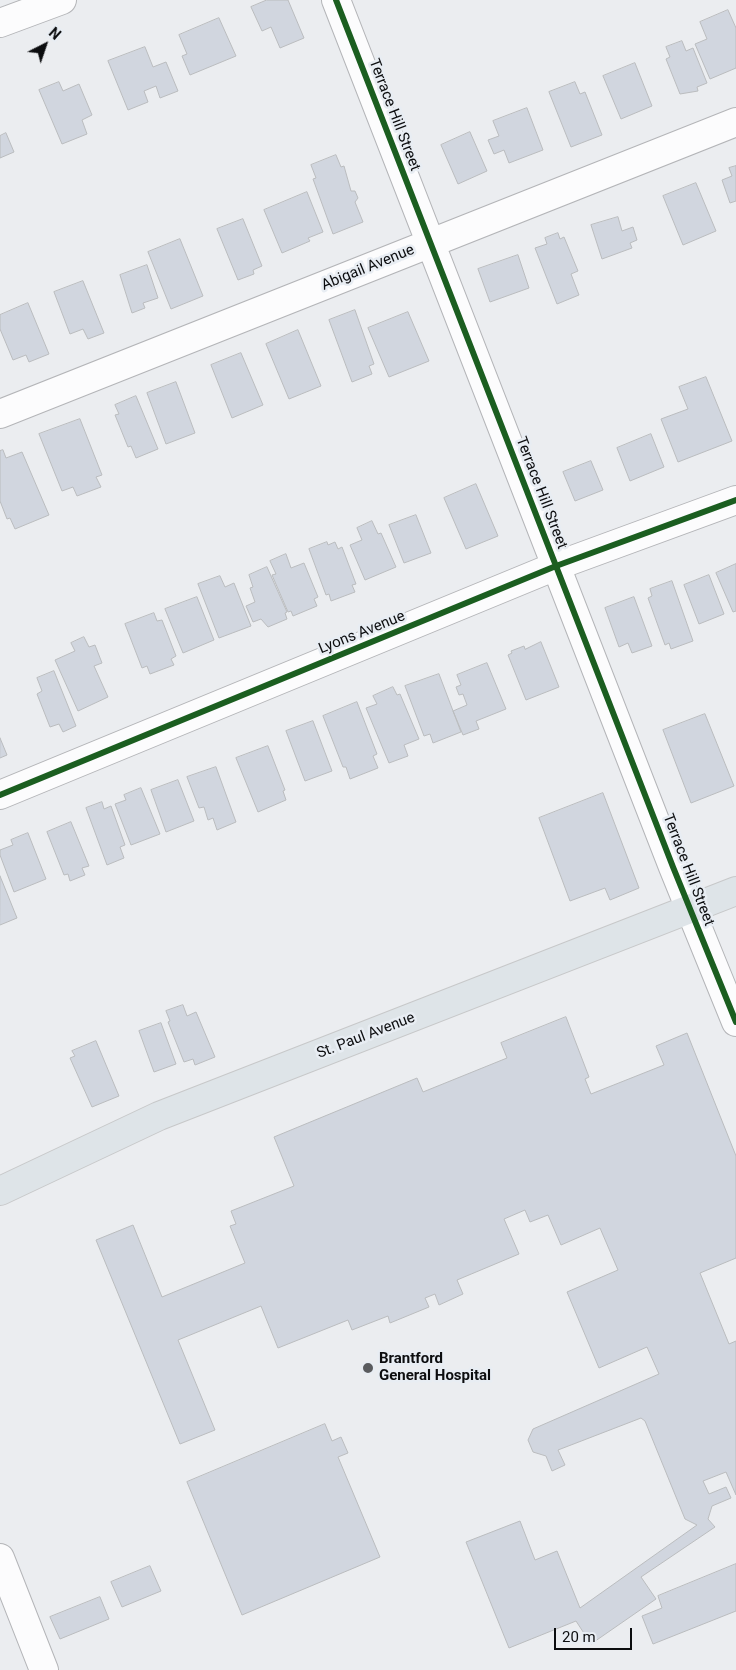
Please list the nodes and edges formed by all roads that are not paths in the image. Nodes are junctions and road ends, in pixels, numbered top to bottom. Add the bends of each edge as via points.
1 (62, 0) edge
2 (336, 0) edge
3 (0, 23) edge
4 (736, 122) edge
5 (430, 244) junction
6 (0, 414) edge
7 (736, 500) edge
8 (556, 566) junction
9 (0, 795) edge
10 (736, 891) edge
11 (690, 910) junction
12 (736, 1022) edge
13 (0, 1192) edge
14 (0, 1558) edge
15 (44, 1670) edge

1 - 3 street
2 - 5 street, Terrace Hill Street
4 - 5 street, Abigail Avenue
5 - 6 street, Abigail Avenue
5 - 8 street, Terrace Hill Street
7 - 8 street, Lyons Avenue
8 - 9 street, Lyons Avenue
8 - 11 street, Terrace Hill Street
10 - 11 main road, St. Paul Avenue
11 - 12 street, Terrace Hill Street
11 - 13 main road, St. Paul Avenue via 159,1116
14 - 15 street

